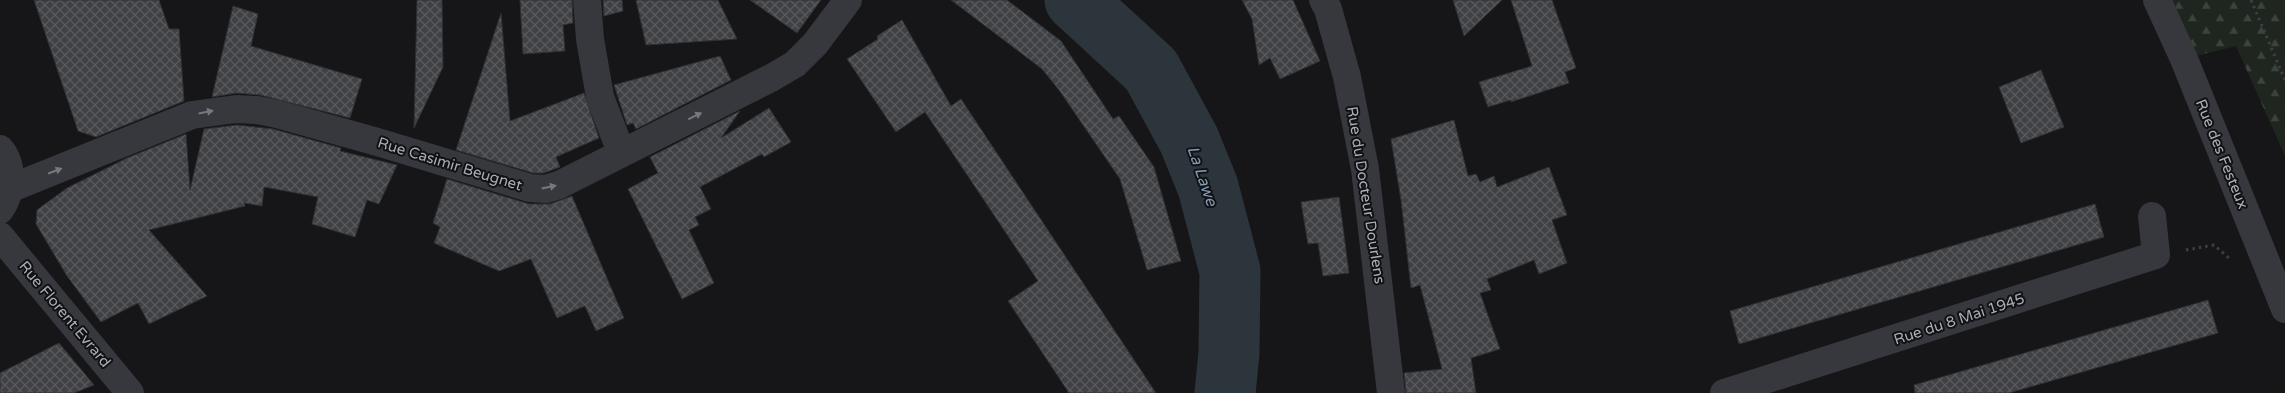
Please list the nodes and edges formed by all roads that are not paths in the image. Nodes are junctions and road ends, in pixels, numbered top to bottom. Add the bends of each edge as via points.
1 (587, 0) edge
2 (848, 0) edge
3 (1323, 0) edge
4 (2157, 0) edge
5 (0, 148) edge
6 (621, 152) junction
7 (5, 200) edge
8 (2152, 216) dead end
9 (0, 236) edge
10 (2285, 309) edge
11 (130, 393) edge
12 (1391, 393) edge
13 (1724, 393) edge

1 - 6 street via 600,97
6 -> 2 street, Rue Casimir Beugnet via 795,64 815,44
3 - 12 street, Rue du Docteur Dourlens via 1347,78 1365,169
4 - 10 street, Rue des Festeux
5 - 7 street via 10,170
7 -> 6 street, Rue Casimir Beugnet via 192,115 236,109 277,114 374,140 530,188 546,189 558,185
8 - 13 street, Rue du 8 Mai 1945 via 2156,255
9 - 11 street, Rue Florent Evrard

